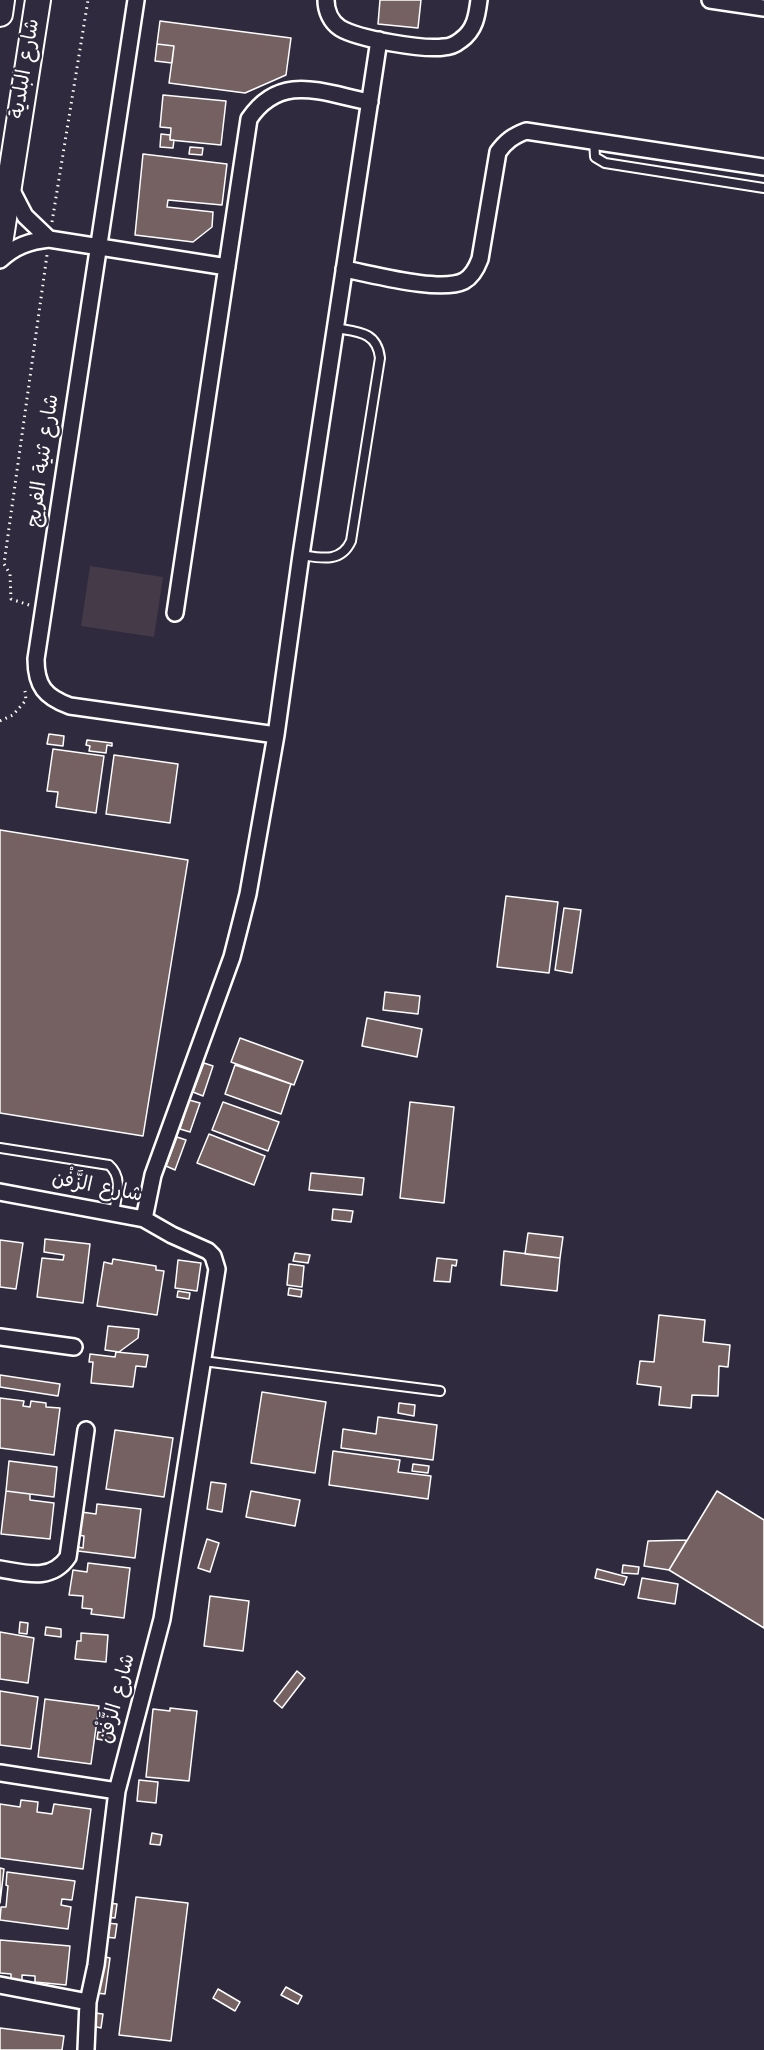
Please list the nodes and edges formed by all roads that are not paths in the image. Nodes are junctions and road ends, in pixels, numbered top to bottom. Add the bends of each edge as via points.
1 (2, 0) edge
2 (38, 0) edge
3 (136, 0) edge
4 (326, 0) edge
5 (480, 0) edge
6 (710, 0) edge
7 (764, 8) edge
8 (0, 14) edge
9 (379, 40) junction
10 (370, 102) junction
11 (594, 140) junction
12 (764, 166) edge
13 (9, 187) junction
14 (764, 188) edge
15 (49, 239) junction
16 (0, 244) edge
17 (98, 247) junction
18 (0, 260) edge
19 (227, 267) junction
20 (344, 269) junction
21 (335, 328) junction
22 (301, 555) junction
23 (176, 613) dead end
24 (276, 735) junction
25 (0, 1148) edge
26 (0, 1192) edge
27 (114, 1212) junction
28 (144, 1219) junction
29 (0, 1337) edge
30 (74, 1347) dead end
31 (203, 1361) junction
32 (440, 1391) dead end
33 (86, 1430) dead end
34 (0, 1569) edge
35 (0, 1773) edge
36 (117, 1791) junction
37 (0, 1985) edge
38 (88, 2002) junction
39 (86, 2050) edge

1 - 8 main road, شارع البلدية
2 - 13 main road, شارع البلدية
3 - 17 street, شارع ثنية الفريج
4 - 9 street via 330,17 338,27
5 - 9 street via 477,20 470,31 446,47
6 - 7 street
9 - 10 street
10 - 19 street via 291,89 273,94 259,105 249,119
10 - 20 street
11 - 12 street
11 - 14 lane via 595,157 605,164
11 - 20 street via 526,131 505,142 498,152 480,259 465,280 432,285
13 - 15 street via 25,216
13 - 16 main road, شارع البلدية
15 - 17 street
15 - 18 street via 20,245
17 - 19 street
17 - 24 street, شارع ثنية الفريج via 36,674 43,690 70,706
19 - 23 street
20 - 21 street
21 - 22 street
21 - 22 lane via 369,336 376,342 380,358 351,541 342,554 333,558
22 - 24 street
24 - 28 street via 237,939 153,1175
25 - 27 lane via 109,1165 118,1179
26 - 27 street, شارع الزَّفْن
27 - 28 street, شارع الزَّفْن
28 - 31 street, شارع الزَّفْن via 202,1247 216,1262
29 - 30 street
31 - 32 lane
31 - 36 street, شارع الزَّفْن via 162,1619
33 - 34 street via 68,1557 56,1570 40,1575
35 - 36 street
36 - 38 street, شارع الزَّفْن
37 - 38 street
38 - 39 street, شارع الزَّفْن

